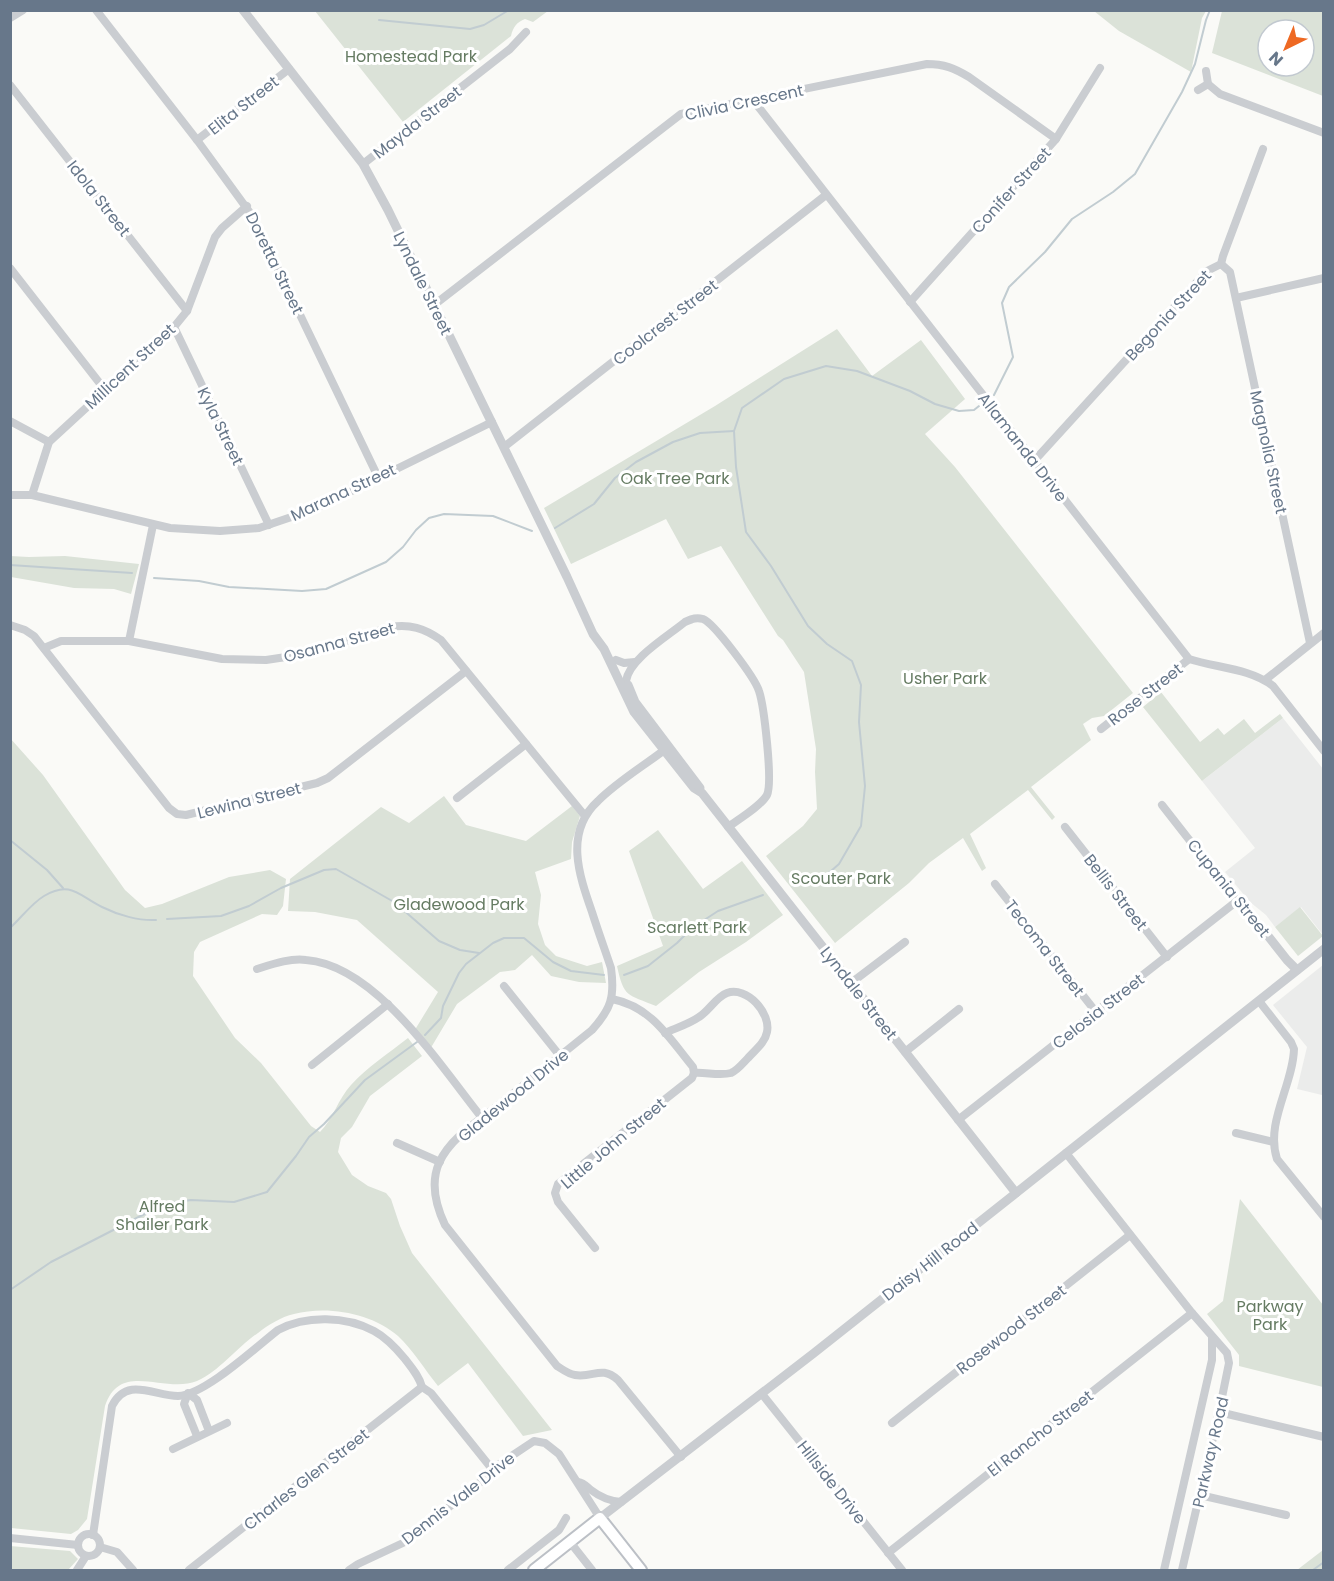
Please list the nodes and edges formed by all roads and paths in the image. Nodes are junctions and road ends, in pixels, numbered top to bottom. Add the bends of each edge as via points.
1 (23, 10) edge
2 (96, 10) edge
3 (243, 10) edge
4 (10, 18) edge
5 (525, 32) dead end
6 (1100, 68) dead end
7 (289, 69) junction
8 (1206, 72) dead end
9 (1208, 84) junction
10 (10, 85) edge
11 (1198, 90) dead end
12 (753, 100) junction
13 (1323, 133) edge
14 (1056, 139) junction
15 (197, 140) junction
16 (1263, 149) dead end
17 (363, 164) junction
18 (826, 195) junction
19 (247, 206) junction
20 (1221, 264) junction
21 (10, 268) edge
22 (1323, 278) edge
23 (1236, 298) junction
24 (910, 302) junction
25 (434, 305) junction
26 (187, 311) junction
27 (174, 327) junction
28 (105, 390) junction
29 (10, 421) edge
30 (492, 422) junction
31 (49, 442) junction
32 (504, 447) junction
33 (1034, 462) junction
34 (378, 477) junction
35 (10, 495) edge
36 (32, 495) junction
37 (153, 525) junction
38 (269, 525) junction
39 (567, 577) junction
40 (10, 625) edge
41 (1323, 633) edge
42 (129, 641) junction
43 (1311, 643) junction
44 (44, 648) junction
45 (1189, 659) junction
46 (616, 660) junction
47 (635, 662) junction
48 (466, 671) junction
49 (1265, 680) junction
50 (626, 681) junction
51 (1101, 729) dead end
52 (526, 744) junction
53 (666, 748) junction
54 (1323, 751) edge
55 (457, 798) dead end
56 (1162, 805) dead end
57 (585, 816) junction
58 (728, 827) junction
59 (1065, 827) dead end
60 (995, 884) dead end
61 (1237, 901) junction
62 (1261, 927) joint
63 (905, 942) dead end
64 (1323, 949) edge
65 (1167, 957) junction
66 (257, 969) dead end
67 (1297, 970) junction
68 (851, 983) junction
69 (504, 986) dead end
70 (612, 999) junction
71 (1259, 1001) junction
72 (388, 1005) junction
73 (959, 1009) dead end
74 (1096, 1012) junction
75 (665, 1033) junction
76 (905, 1052) junction
77 (560, 1056) junction
78 (312, 1065) dead end
79 (694, 1073) junction
80 (482, 1118) junction
81 (958, 1120) junction
82 (1236, 1133) dead end
83 (1274, 1142) junction
84 (397, 1143) dead end
85 (1066, 1153) junction
86 (440, 1162) junction
87 (1016, 1193) junction
88 (1323, 1217) edge
89 (1130, 1235) junction
90 (595, 1248) dead end
91 (1192, 1313) junction
92 (1212, 1338) junction
93 (422, 1387) junction
94 (188, 1393) junction
95 (762, 1394) junction
96 (1219, 1412) junction
97 (227, 1423) dead end
98 (892, 1423) dead end
99 (209, 1431) junction
100 (197, 1436) junction
101 (1323, 1437) edge
102 (173, 1449) dead end
103 (681, 1457) junction
104 (492, 1469) junction
105 (578, 1482) junction
106 (1200, 1495) junction
107 (621, 1502) junction
108 (1286, 1515) dead end
109 (567, 1518) dead end
110 (600, 1518) junction
111 (93, 1535) junction
112 (10, 1538) edge
113 (570, 1542) junction
114 (78, 1545) junction
115 (100, 1547) junction
116 (888, 1553) junction
117 (86, 1556) junction
118 (77, 1570) edge
119 (133, 1570) edge
120 (189, 1570) edge
121 (349, 1570) edge
122 (508, 1570) edge
123 (534, 1570) edge
124 (592, 1570) edge
125 (641, 1570) edge
126 (902, 1570) edge
127 (1164, 1570) edge
128 (1182, 1570) edge

1 - 4 street
2 - 15 street, Doretta Street
3 - 7 street, Lyndale Street
5 - 17 street, Mayda Street via 510,49
6 - 14 street, Conifer Street
7 - 15 street, Elita Street
7 - 17 street, Lyndale Street
8 - 9 street
9 - 11 street
9 - 13 street via 1220,94
10 - 26 street, Idola Street
12 - 14 street, Clivia Crescent via 942,64 969,77
12 - 18 street, Allamanda Drive
12 - 25 street, Clivia Crescent via 681,114 670,121
14 - 24 street, Conifer Street
15 - 19 street, Doretta Street
16 - 20 street, Begonia Street
17 - 25 street, Lyndale Street
18 - 24 street, Allamanda Drive
18 - 32 street, Coolcrest Street
19 - 26 street, Millicent Street via 215,237
19 - 34 street, Doretta Street
20 - 23 street, Magnolia Street via 1230,272
20 - 33 street, Begonia Street via 1207,271
21 - 28 street
22 - 23 street
23 - 43 street, Magnolia Street
24 - 33 street, Allamanda Drive
25 - 30 street, Lyndale Street
26 - 27 street, Millicent Street
27 - 28 street, Millicent Street
27 - 38 street, Kyla Street
28 - 31 street, Millicent Street
29 - 31 street
30 - 32 street, Lyndale Street
30 - 34 street, Marana Street
31 - 36 street, Millicent Street
32 - 39 street, Lyndale Street
33 - 45 street, Allamanda Drive
34 - 38 street, Marana Street via 315,509
35 - 36 street, Marana Street
36 - 37 street, Marana Street
37 - 38 street, Marana Street via 220,531
37 - 42 street
39 - 46 street, Lyndale Street
39 - 53 street, Lyndale Street via 628,703
40 - 44 street, Lewina Street via 34,636
41 - 43 street
42 - 44 street, Osanna Street via 61,641
42 - 48 street, Osanna Street via 222,659 266,660 306,654 390,627 416,626 441,640
43 - 49 street
44 - 48 street, Lewina Street via 169,808 186,815 328,778
45 - 49 street
45 - 51 street, Rose Street
46 - 47 street
46 - 50 street, Lyndale Street
47 - 50 street
47 - 58 street via 686,622 704,619 758,688 770,785 764,799
48 - 52 street, Osanna Street
49 - 54 street
50 - 53 street, Lyndale Street via 635,702
52 - 55 street
52 - 57 street, Osanna Street
53 - 57 street via 597,801
53 - 58 street, Lyndale Street
56 - 61 street, Cupania Street
57 - 70 street via 577,853 579,873 611,968
58 - 68 street, Lyndale Street
59 - 65 street, Bellis Street
60 - 74 street, Tecoma Street
61 - 62 street, Cupania Street
61 - 65 street, Celosia Street
62 - 67 street, Cupania Street
63 - 68 street
64 - 67 street, Daisy Hill Road
65 - 74 street, Celosia Street
66 - 72 street via 296,960 327,963 350,974
67 - 71 street, Daisy Hill Road
68 - 76 street, Lyndale Street
69 - 77 street
70 - 75 street via 647,1012
70 - 77 street, Gladewood Drive via 605,1016
71 - 83 street via 1294,1049
71 - 85 street, Daisy Hill Road
72 - 78 street
72 - 80 street
73 - 76 street
74 - 81 street, Celosia Street
75 - 79 street
75 - 79 street via 699,1017 727,993 744,994 763,1012 767,1022 764,1041 740,1067 733,1072
76 - 81 street, Lyndale Street
77 - 80 street, Gladewood Drive
79 - 90 street, Little John Street via 558,1184 558,1202
80 - 86 street, Gladewood Drive via 460,1136
81 - 87 street, Lyndale Street
82 - 83 street
83 - 88 street via 1277,1159
84 - 86 street
85 - 87 street, Daisy Hill Road
85 - 89 street, Parkway Road
86 - 103 street, Gladewood Drive via 435,1191 446,1225 557,1366 572,1375 611,1373
87 - 95 street, Daisy Hill Road
89 - 91 street, Parkway Road
89 - 98 street, Rosewood Street
91 - 92 street, Parkway Road
91 - 116 street, El Rancho Street
92 - 96 street, Parkway Road via 1227,1353 1229,1363
92 - 127 street, Parkway Road via 1212,1360
93 - 94 street via 395,1347 374,1330 354,1323 316,1319 278,1330 206,1386
93 - 104 street
93 - 120 street, Charles Glen Street
94 - 99 street via 197,1400
94 - 100 street via 184,1404
94 - 111 street via 179,1396 131,1389 117,1397 112,1406
95 - 103 street, Daisy Hill Road
95 - 116 street, Hillside Drive
96 - 101 street
96 - 106 street, Parkway Road
97 - 99 street
99 - 100 street
100 - 102 street
103 - 107 street, Daisy Hill Road
104 - 105 street, Dennis Vale Drive via 534,1441 553,1448
104 - 121 street, Dennis Vale Drive via 405,1542
105 - 107 street via 610,1501
105 - 110 street
106 - 108 street
106 - 128 street, Parkway Road
107 - 110 street, Daisy Hill Road
109 - 122 street via 559,1530
110 - 113 main road, Daisy Hill Road
110 - 125 main road
111 - 114 street via 82,1536
111 - 115 street
112 - 114 street
113 - 123 main road, Daisy Hill Road
113 - 124 street
114 - 117 street
115 - 117 street via 93,1556
115 - 119 street via 117,1552
116 - 126 street, Hillside Drive
117 - 118 street

